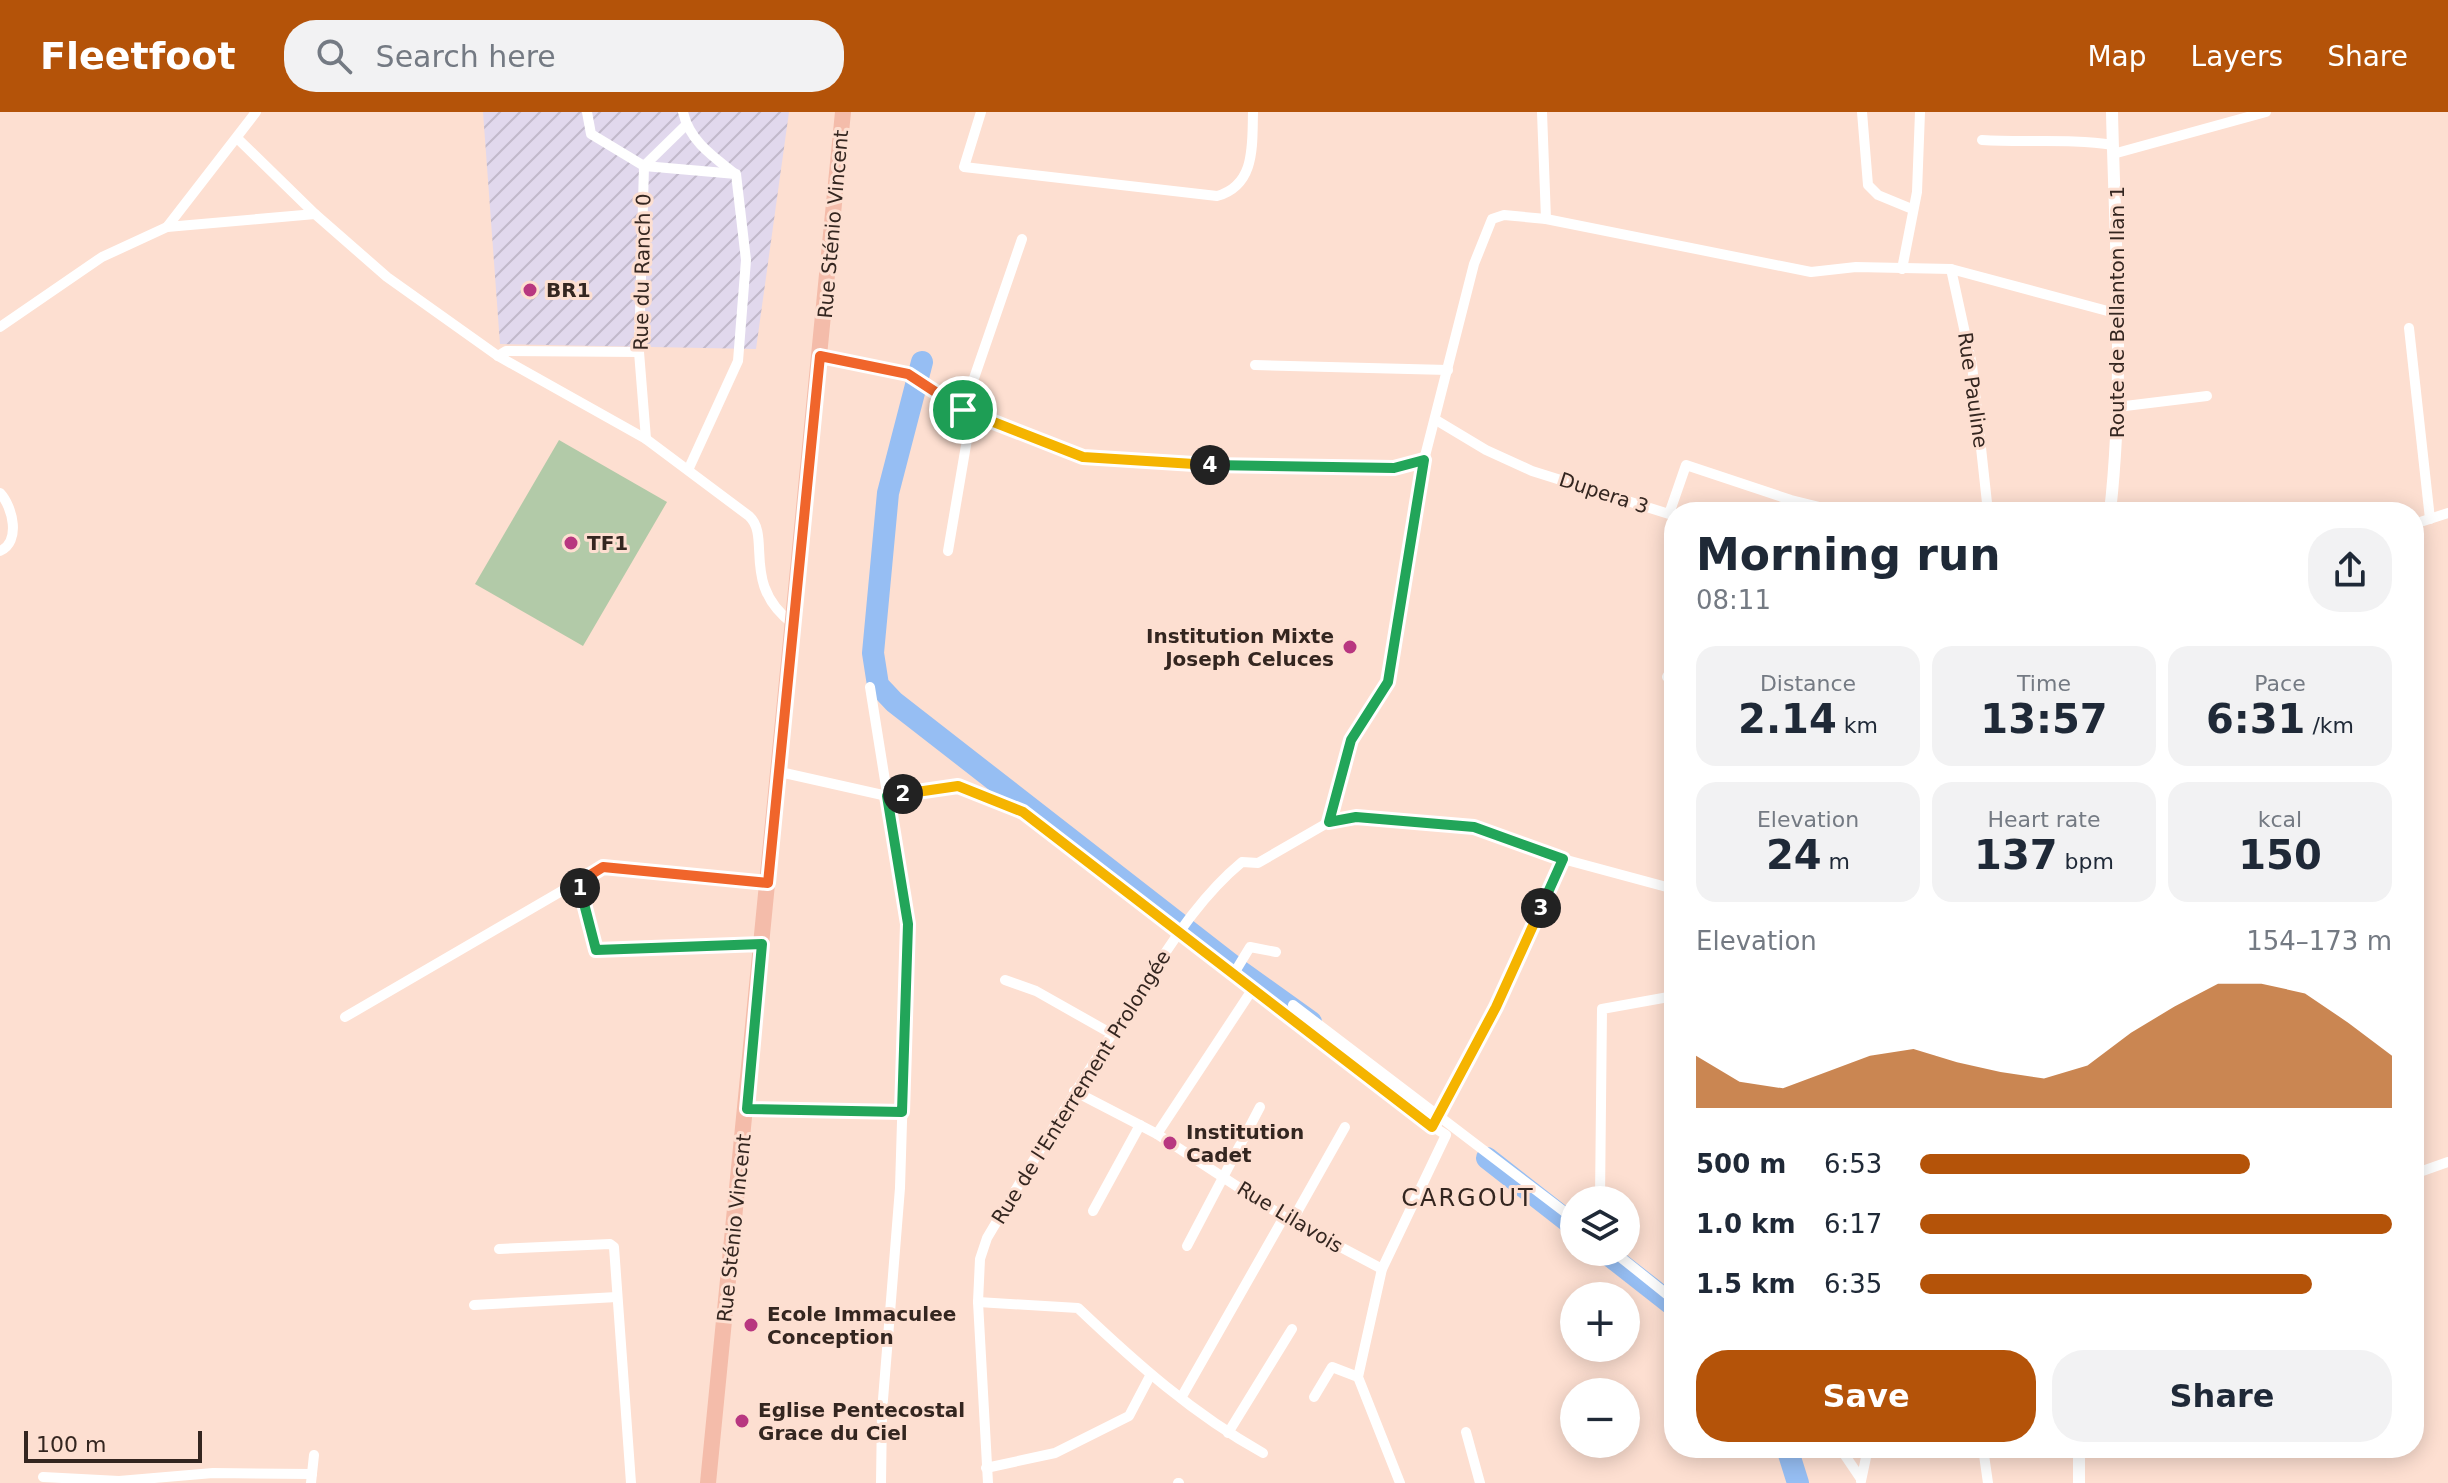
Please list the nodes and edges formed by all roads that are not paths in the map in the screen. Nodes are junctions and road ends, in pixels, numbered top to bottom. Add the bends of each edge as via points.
1 (256, 112) edge
2 (579, 112) edge
3 (683, 112) edge
4 (843, 112) edge
5 (981, 112) edge
6 (1253, 112) edge
7 (1542, 112) edge
8 (1862, 112) edge
9 (1920, 112) edge
10 (2112, 112) edge
11 (2266, 112) edge
12 (588, 118) edge
13 (686, 125) junction
14 (238, 139) junction
15 (1982, 140) dead end
16 (2113, 149) junction
17 (644, 166) junction
18 (736, 174) junction
19 (1912, 209) junction
20 (315, 214) junction
21 (1546, 219) junction
22 (167, 227) junction
23 (1022, 239) dead end
24 (1902, 269) junction
25 (1951, 269) junction
26 (2115, 313) junction
27 (0, 327) edge
28 (2409, 328) dead end
29 (639, 352) junction
30 (498, 356) junction
31 (820, 356) junction
32 (1255, 365) dead end
33 (1448, 370) junction
34 (2207, 396) dead end
35 (2117, 407) junction
36 (967, 413) junction
37 (1436, 420) junction
38 (646, 439) junction
39 (1424, 460) junction
40 (689, 468) junction
41 (0, 493) edge
42 (1676, 502) edge
43 (1802, 502) edge
44 (1987, 502) edge
45 (2111, 502) edge
46 (1664, 512) edge
47 (2448, 513) edge
48 (2430, 519) junction
49 (2424, 521) edge
50 (0, 551) edge
51 (948, 551) dead end
52 (793, 624) junction
53 (870, 687) dead end
54 (780, 772) junction
55 (887, 796) junction
56 (1329, 822) junction
57 (1563, 859) junction
58 (579, 882) junction
59 (768, 883) junction
60 (1664, 886) edge
61 (1182, 927) junction
62 (762, 944) junction
63 (1276, 952) dead end
64 (1235, 971) junction
65 (1005, 980) dead end
66 (1252, 990) junction
67 (1664, 998) edge
68 (1293, 1005) dead end
69 (345, 1017) dead end
70 (1112, 1034) junction
71 (1074, 1091) junction
72 (1404, 1100) junction
73 (1260, 1107) dead end
74 (747, 1109) junction
75 (902, 1112) junction
76 (1435, 1122) junction
77 (1140, 1125) junction
78 (1345, 1127) dead end
79 (1157, 1134) junction
80 (2448, 1162) edge
81 (2424, 1170) edge
82 (1224, 1177) junction
83 (1600, 1186) edge
84 (1560, 1209) edge
85 (1093, 1211) dead end
86 (1288, 1219) junction
87 (1187, 1246) dead end
88 (499, 1249) dead end
89 (1632, 1266) edge
90 (1382, 1269) junction
91 (1664, 1292) edge
92 (617, 1297) junction
93 (978, 1302) junction
94 (474, 1305) dead end
95 (1292, 1329) dead end
96 (1150, 1376) junction
97 (1358, 1377) junction
98 (1314, 1397) dead end
99 (1181, 1398) junction
100 (1466, 1432) dead end
101 (1228, 1433) junction
102 (1263, 1453) dead end
103 (314, 1455) dead end
104 (1846, 1458) edge
105 (1866, 1458) edge
106 (1984, 1458) edge
107 (2079, 1458) edge
108 (986, 1468) junction
109 (43, 1477) dead end
110 (312, 1478) edge
111 (1861, 1481) edge
112 (631, 1483) edge
113 (708, 1483) edge
114 (881, 1483) edge
115 (988, 1483) edge
116 (1400, 1483) edge
117 (1480, 1483) edge
118 (1988, 1483) edge
119 (2079, 1483) edge

1 - 14 street
2 - 12 street
3 - 13 street
4 - 31 main road, Rue Sténio Vincent
5 - 6 street via 964,167 1217,196 1236,187 1252,160
7 - 21 street
8 - 19 street via 1868,185
9 - 19 street
10 - 16 street, Route de Bellanton Ilan 1
11 - 16 street
12 - 17 street via 591,134
13 - 17 street
13 - 18 street via 704,150
14 - 20 street
14 - 22 street
15 - 16 street via 2034,144 2075,139
16 - 26 street, Route de Bellanton Ilan 1
17 - 18 street, Rue du Ranch 0
17 - 29 street, Rue du Ranch 0
18 - 40 street via 746,260 738,361
19 - 24 street
20 - 22 street
20 - 30 street via 387,277
21 - 24 street via 1811,272
21 - 33 street via 1492,219 1474,264
22 - 27 street via 102,257
23 - 36 street
24 - 25 street
25 - 26 street
25 - 44 street, Rue Pauline via 1974,378
26 - 35 street, Route de Bellanton Ilan 1
28 - 48 street
29 - 30 street via 506,351
29 - 38 street, Rue du Ranch 0
30 - 38 street
31 - 36 street via 917,380
31 - 52 main road, Rue Sténio Vincent
32 - 33 street
33 - 37 street
34 - 35 street
35 - 45 street, Route de Bellanton Ilan 1
36 - 39 street via 1083,457 1394,468
36 - 51 street
37 - 39 street
37 - 46 street, Dupera 3 via 1532,471
38 - 40 street
39 - 56 street via 1388,682 1351,740
40 - 52 street via 754,520 764,592
41 - 50 street via 10,508 12,536
42 - 43 street, Dupera 3 via 1686,465
47 - 48 street
48 - 49 street
52 - 54 main road, Rue Sténio Vincent
53 - 55 street
54 - 55 street
54 - 59 main road, Rue Sténio Vincent
55 - 61 street via 958,786 1023,812
55 - 75 street via 908,924
56 - 57 street, Rue de l'Enterrement Prolongée via 1356,817 1474,827
56 - 61 street, Rue de l'Enterrement Prolongée via 1258,863 1242,862 1215,884
57 - 60 street, Rue de l'Enterrement Prolongée
57 - 76 street via 1496,1007
58 - 59 street via 603,867
58 - 62 street via 596,950
58 - 69 street
59 - 62 main road, Rue Sténio Vincent
61 - 64 street
61 - 70 street, Rue de l'Enterrement Prolongée
62 - 74 main road, Rue Sténio Vincent
63 - 64 street via 1250,947
64 - 66 street
65 - 70 street via 1036,991
66 - 72 street
66 - 79 street
67 - 83 street via 1602,1009
68 - 72 street
70 - 71 street, Rue de l'Enterrement Prolongée
71 - 77 street, Rue Lilavois
71 - 93 street, Rue de l'Enterrement Prolongée via 987,1238 980,1259
72 - 76 street
73 - 82 street
74 - 75 street
74 - 113 main road, Rue Sténio Vincent
75 - 114 street
76 - 84 street
76 - 90 street via 1446,1135
77 - 79 street, Rue Lilavois
77 - 85 street
78 - 86 street
79 - 82 street, Rue Lilavois
80 - 81 street
82 - 86 street, Rue Lilavois
82 - 87 street
86 - 90 street, Rue Lilavois
86 - 99 street
88 - 92 street via 610,1244 615,1250
89 - 91 street
90 - 97 street
92 - 94 street
92 - 112 street
93 - 96 street via 1078,1308
93 - 108 street, Rue de l'Enterrement Prolongée
95 - 101 street
96 - 99 street
96 - 108 street via 1129,1416 1055,1453
97 - 98 street via 1332,1367
97 - 116 street
99 - 101 street
100 - 117 street
101 - 102 street
103 - 110 street
104 - 111 street
105 - 111 street
106 - 118 street
107 - 119 street
108 - 115 street, Rue de l'Enterrement Prolongée
109 - 110 street via 119,1481 213,1473

